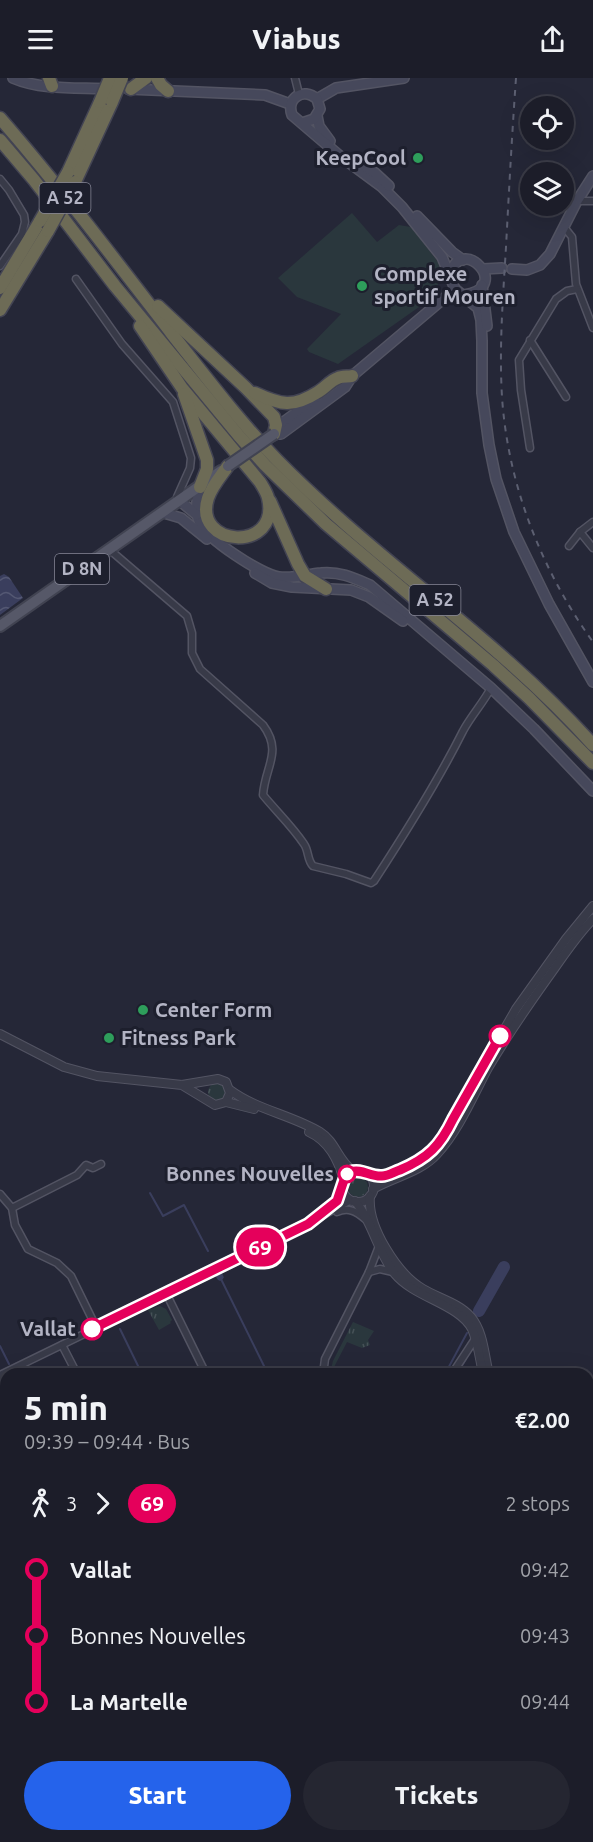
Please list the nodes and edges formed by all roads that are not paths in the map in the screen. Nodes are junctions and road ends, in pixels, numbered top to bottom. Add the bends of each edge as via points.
1 (13, 78) edge
2 (110, 78) edge
3 (122, 78) edge
4 (146, 78) edge
5 (157, 78) edge
6 (295, 78) edge
7 (404, 78) edge
8 (50, 82) edge
9 (131, 89) junction
10 (168, 91) junction
11 (299, 94) junction
12 (317, 99) junction
13 (106, 102) junction
14 (290, 104) junction
15 (317, 116) junction
16 (0, 117) edge
17 (302, 123) junction
18 (0, 140) edge
19 (593, 176) edge
20 (0, 179) edge
21 (576, 201) junction
22 (593, 201) edge
23 (44, 226) junction
24 (564, 227) junction
25 (463, 260) junction
26 (0, 266) edge
27 (483, 270) junction
28 (450, 276) junction
29 (76, 279) dead end
30 (129, 279) junction
31 (482, 285) junction
32 (0, 288) edge
33 (454, 289) junction
34 (578, 289) junction
35 (119, 290) junction
36 (464, 295) junction
37 (0, 310) edge
38 (593, 328) edge
39 (530, 340) junction
40 (352, 376) junction
41 (182, 388) junction
42 (246, 388) junction
43 (566, 397) dead end
44 (274, 434) junction
45 (530, 448) dead end
46 (228, 466) junction
47 (200, 487) junction
48 (268, 498) junction
49 (180, 501) junction
50 (164, 513) junction
51 (197, 515) junction
52 (181, 518) junction
53 (593, 522) edge
54 (580, 532) junction
55 (569, 546) dead end
56 (593, 548) edge
57 (524, 549) junction
58 (110, 550) junction
59 (305, 576) junction
60 (326, 589) junction
61 (0, 626) edge
62 (453, 657) junction
63 (593, 682) edge
64 (491, 688) junction
65 (593, 745) edge
66 (593, 763) edge
67 (592, 791) edge
68 (593, 906) edge
69 (593, 919) edge
70 (0, 1034) edge
71 (210, 1080) junction
72 (182, 1085) junction
73 (230, 1090) junction
74 (205, 1099) junction
75 (226, 1102) junction
76 (102, 1164) dead end
77 (353, 1171) junction
78 (369, 1175) junction
79 (343, 1184) junction
80 (372, 1193) junction
81 (0, 1194) edge
82 (353, 1201) junction
83 (12, 1208) junction
84 (368, 1221) junction
85 (308, 1224) junction
86 (379, 1246) junction
87 (369, 1272) junction
88 (393, 1272) junction
89 (166, 1293) junction
90 (96, 1327) junction
91 (475, 1339) junction
92 (62, 1345) junction
93 (14, 1368) edge
94 (74, 1368) edge
95 (203, 1368) edge
96 (324, 1368) edge
97 (456, 1368) edge
98 (482, 1368) edge
99 (488, 1368) edge

1 - 8 main road via 27,83
2 - 13 highway, bridge
3 - 13 highway, bridge
4 - 9 highway
5 - 10 highway
6 - 11 street
7 - 12 main road via 336,88
8 - 9 main road
9 - 10 main road
10 - 14 main road via 265,95
11 - 12 main road
11 - 14 main road
12 - 15 main road
13 - 23 highway, bridge
14 - 17 main road via 292,115
15 - 17 main road
15 - 25 main road via 329,141 375,173
16 - 30 highway, A 52
17 - 28 main road via 402,207 442,257
18 - 35 highway, A 52
19 - 21 main road
20 - 26 street via 25,222 22,234
21 - 22 street
21 - 24 main road
23 - 32 highway
23 - 37 highway
24 - 27 main road via 540,265 527,270
24 - 34 street via 572,237
25 - 27 main road via 474,260
25 - 28 main road via 454,266
27 - 31 main road
28 - 33 main road
29 - 49 street via 122,344 173,402 191,458 177,496
30 - 42 highway
30 - 65 highway, A 52 via 226,402 298,481 502,658
31 - 36 main road
31 - 57 main road via 487,325 486,393 493,442
33 - 36 main road
33 - 40 main road, D 8N
34 - 38 street
34 - 39 street via 556,299
35 - 41 highway
35 - 66 highway, A 52 via 239,436 292,492 493,665
36 - 57 main road via 478,308 481,320 482,393 496,479
39 - 43 street
39 - 45 street via 519,360
40 - 42 highway via 337,378 296,403 272,401
40 - 44 main road, D 8N via 339,381 278,426
41 - 47 highway via 207,460
41 - 48 highway via 249,466
42 - 44 highway via 274,417
44 - 46 main road, D 8N, bridge
46 - 47 main road, D 8N
46 - 48 highway via 208,498 207,508 210,521 222,535 238,539 256,533 267,521
47 - 49 main road, D 8N
47 - 51 main road
48 - 59 highway
49 - 50 main road, D 8N
49 - 51 main road
49 - 52 main road
50 - 52 main road
50 - 58 main road, D 8N
51 - 59 main road via 209,535 253,567 278,577
52 - 60 main road via 272,583
53 - 54 street
54 - 55 street
54 - 56 street
57 - 63 main road via 549,604
58 - 61 main road, D 8N
58 - 64 street via 187,616 192,653 200,669 269,733 273,749 263,795 306,848 313,866 374,881 417,816
59 - 60 highway
59 - 62 main road via 335,573 370,585
60 - 62 main road via 351,590 369,597
62 - 64 main road
64 - 67 main road
68 - 78 street via 516,1009 447,1133 433,1150 414,1164 386,1175
69 - 80 street via 524,1012 437,1154
70 - 72 street via 64,1067 116,1079
71 - 72 street
71 - 73 street via 222,1080
71 - 74 street via 203,1090
72 - 74 street
73 - 75 street
73 - 77 street via 319,1131 334,1144
74 - 75 street via 215,1106
75 - 79 street via 315,1135 328,1146 340,1167
76 - 83 street via 93,1168 86,1165 77,1175
77 - 78 street
77 - 79 street
78 - 80 street
79 - 82 street via 345,1194
79 - 85 street via 337,1201
80 - 82 street via 363,1201
80 - 99 street via 369,1207 395,1264 418,1286 469,1315 480,1336
81 - 83 street
82 - 84 street
82 - 85 street
83 - 90 street via 15,1225 28,1249 66,1270
84 - 85 street via 347,1209
84 - 86 street
85 - 89 street
86 - 87 street
86 - 88 street
87 - 88 street
87 - 96 street
88 - 91 street via 414,1291 459,1314
89 - 90 street
89 - 95 street
90 - 92 street
91 - 97 street
91 - 98 street
92 - 93 street
92 - 94 street

